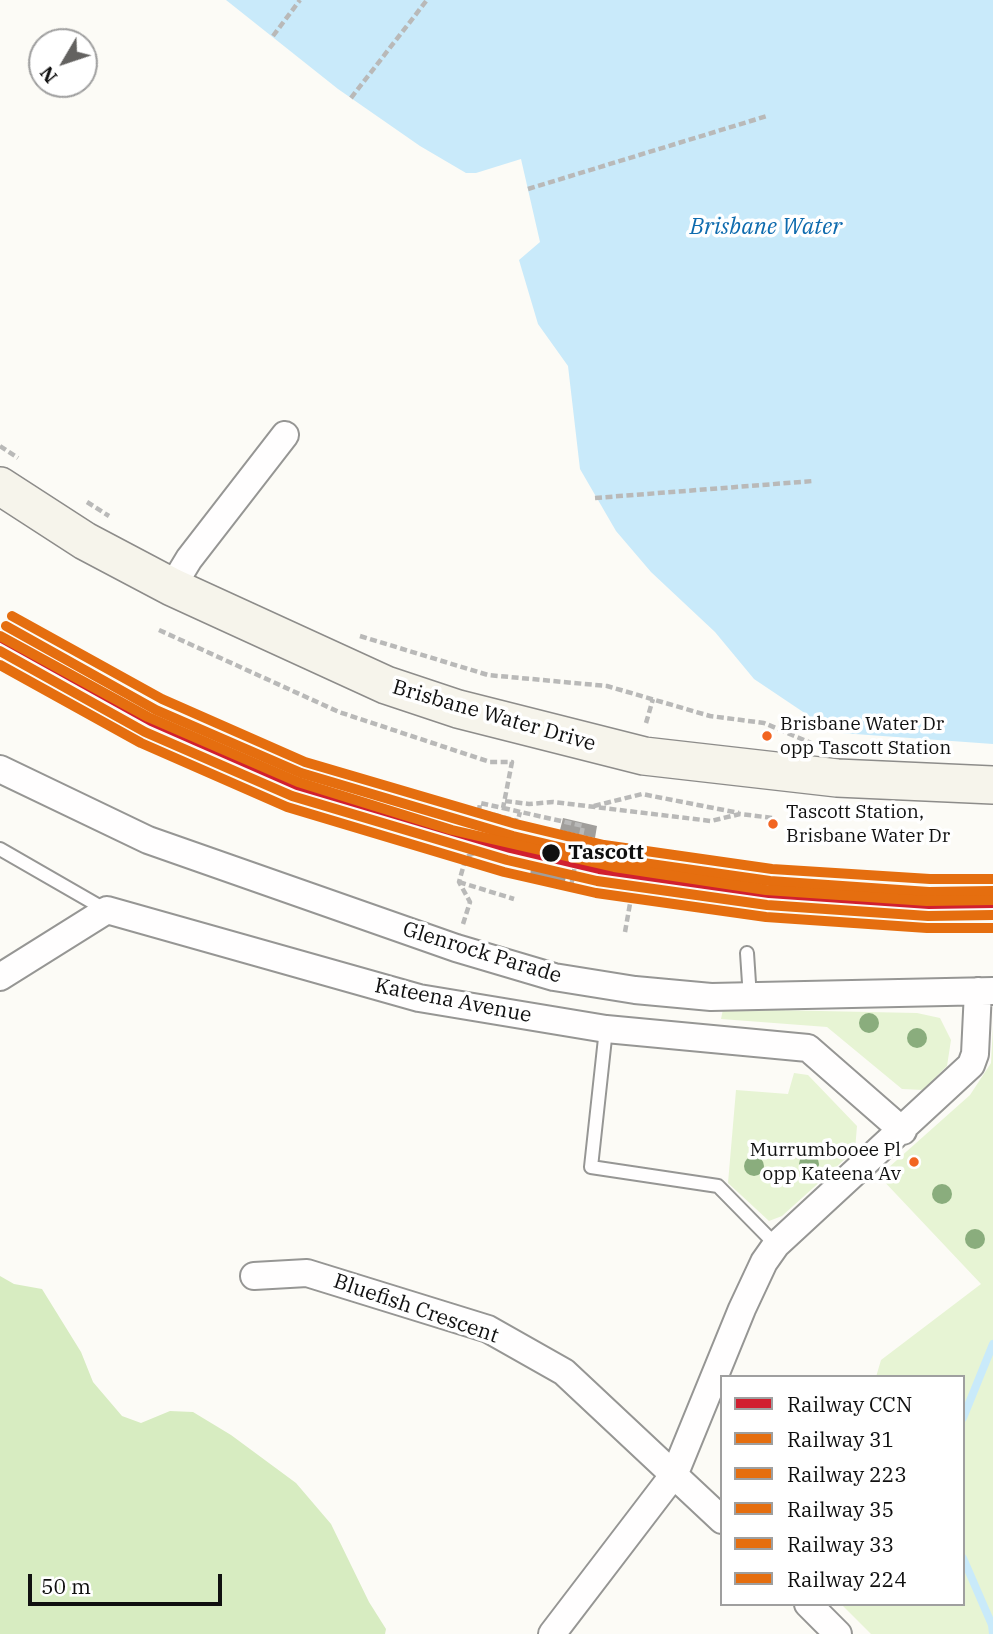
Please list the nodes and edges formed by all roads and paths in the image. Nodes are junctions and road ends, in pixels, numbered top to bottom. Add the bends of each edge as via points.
1 (300, 0) edge
2 (427, 0) edge
3 (273, 36) dead end
4 (351, 98) dead end
5 (767, 116) dead end
6 (528, 189) dead end
7 (285, 435) dead end
8 (0, 446) edge
9 (11, 473) edge
10 (813, 481) dead end
11 (76, 495) dead end
12 (595, 498) dead end
13 (120, 522) dead end
14 (172, 587) junction
15 (159, 630) dead end
16 (357, 635) dead end
17 (653, 699) junction
18 (646, 723) dead end
19 (819, 746) dead end
20 (0, 769) edge
21 (993, 785) edge
22 (505, 800) junction
23 (590, 807) junction
24 (503, 808) junction
25 (520, 812) junction
26 (740, 814) junction
27 (773, 818) dead end
28 (0, 849) edge
29 (500, 856) dead end
30 (459, 881) junction
31 (634, 881) dead end
32 (632, 898) junction
33 (514, 899) dead end
34 (107, 910) junction
35 (625, 932) dead end
36 (456, 948) junction
37 (747, 953) dead end
38 (0, 977) edge
39 (985, 991) edge
40 (750, 998) junction
41 (606, 1030) junction
42 (903, 1131) junction
43 (776, 1245) junction
44 (254, 1276) dead end
45 (675, 1473) junction
46 (720, 1518) edge
47 (810, 1606) edge
48 (552, 1634) edge
49 (838, 1634) edge

1 - 3 path
2 - 4 path
5 - 6 path
7 - 14 street via 188,559
8 - 9 path
9 - 14 main road, Brisbane Water Drive via 85,541
10 - 12 path
11 - 13 path
14 - 21 main road, Brisbane Water Drive via 386,684 591,745 743,769 916,784
15 - 22 path via 339,712 491,762 512,762
16 - 17 path via 488,675 607,686
17 - 18 path
17 - 19 path via 710,716 764,723
20 - 36 street, Glenrock Parade via 148,840
22 - 23 path
22 - 24 path
23 - 26 path via 710,821
23 - 26 path via 642,794
24 - 25 path
24 - 25 path via 480,803 479,811 517,824
25 - 32 path via 583,826 571,886
26 - 27 path
28 - 34 lane
29 - 30 path via 478,851 466,858
30 - 33 path
30 - 36 path via 470,902
31 - 32 path
32 - 35 path
34 - 38 street
34 - 41 street, Kateena Avenue via 419,999
36 - 40 street, Glenrock Parade via 601,986
37 - 40 lane
39 - 40 street, Glenrock Parade
39 - 42 street via 971,1065
41 - 42 street, Kateena Avenue via 808,1048
41 - 43 lane via 591,1167 718,1186
42 - 43 street
43 - 45 street via 743,1309
44 - 45 street, Bluefish Crescent via 307,1273 488,1329 564,1372
45 - 46 street, Bluefish Crescent
45 - 48 street
47 - 49 street

